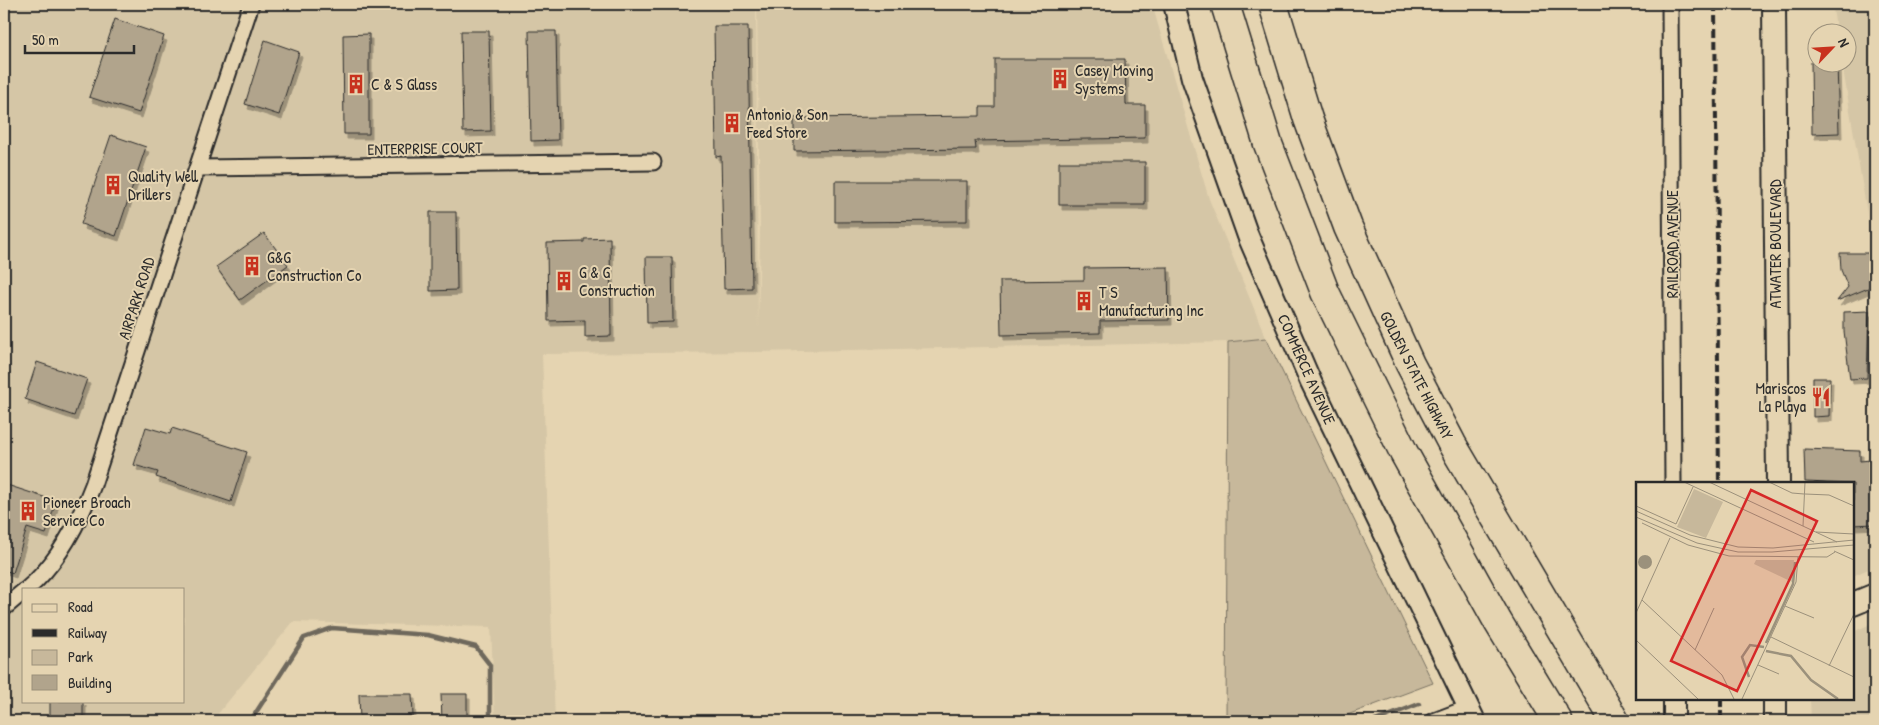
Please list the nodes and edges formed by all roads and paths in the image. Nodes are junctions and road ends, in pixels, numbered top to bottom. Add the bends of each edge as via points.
1 (251, 4) edge
2 (1174, 4) edge
3 (1225, 4) edge
4 (1273, 4) edge
5 (1670, 4) edge
6 (1774, 4) edge
7 (653, 162) dead end
8 (197, 168) junction
9 (1673, 482) edge
10 (1778, 482) edge
11 (28, 588) edge
12 (22, 593) edge
13 (1875, 595) edge
14 (1854, 604) edge
15 (4, 608) edge
16 (1674, 700) edge
17 (1775, 700) edge
18 (1471, 715) edge
19 (1434, 721) edge
20 (1558, 721) edge
21 (1615, 721) edge
22 (1674, 721) edge
23 (1775, 721) edge

1 - 8 street, AIRPARK ROAD
2 - 18 street, COMMERCE AVENUE via 1192,78 1248,236 1311,382
3 - 20 highway via 1268,144 1325,292 1404,453 1498,622
4 - 21 highway, GOLDEN STATE HIGHWAY via 1308,119 1348,227 1410,364 1452,444
5 - 9 street, RAILROAD AVENUE
6 - 10 main road, ATWATER BOULEVARD
7 - 8 street, ENTERPRISE COURT
8 - 11 street, AIRPARK ROAD via 83,512 43,575
12 - 15 street
13 - 14 main road
16 - 22 street
17 - 23 main road
18 - 19 street

